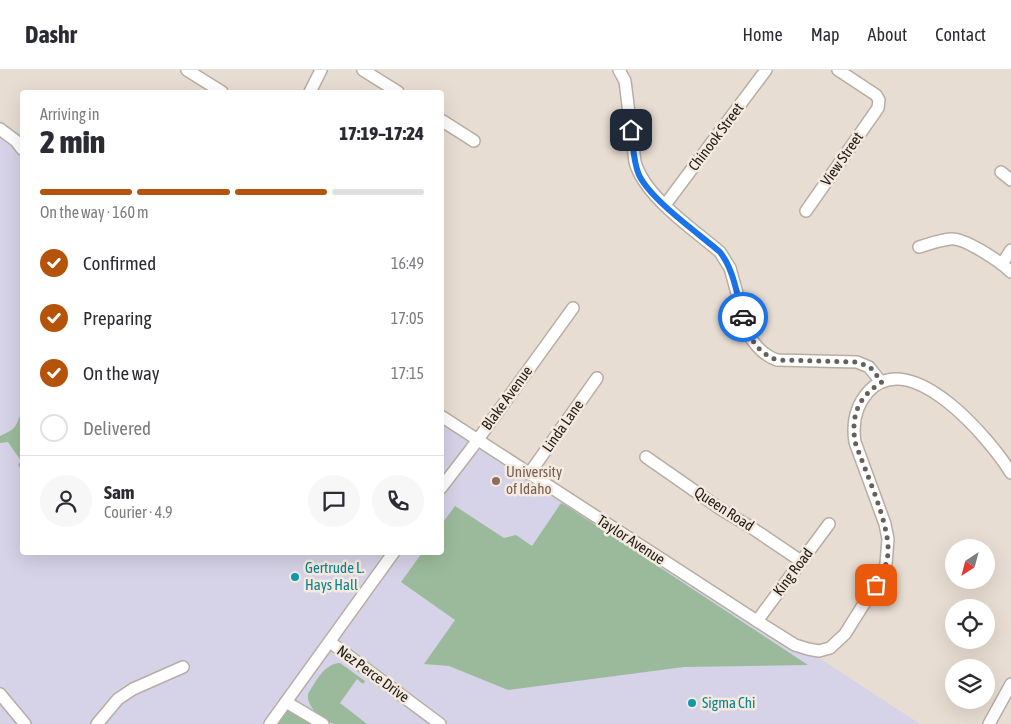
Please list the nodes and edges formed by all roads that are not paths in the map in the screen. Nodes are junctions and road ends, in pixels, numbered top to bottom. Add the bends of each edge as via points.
1 (187, 70) edge
2 (321, 70) edge
3 (363, 70) edge
4 (619, 70) edge
5 (766, 70) edge
6 (838, 70) edge
7 (219, 90) edge
8 (311, 90) edge
9 (395, 90) edge
10 (444, 122) edge
11 (0, 129) edge
12 (474, 141) dead end
13 (20, 146) edge
14 (1001, 172) dead end
15 (1011, 180) edge
16 (665, 205) junction
17 (806, 211) dead end
18 (919, 247) dead end
19 (1011, 250) edge
20 (1002, 264) junction
21 (1011, 272) edge
22 (572, 308) dead end
23 (597, 378) dead end
24 (882, 382) junction
25 (444, 418) edge
26 (478, 440) junction
27 (1006, 454) edge
28 (646, 457) dead end
29 (1011, 473) edge
30 (529, 474) junction
31 (444, 484) edge
32 (829, 524) dead end
33 (392, 555) edge
34 (801, 562) junction
35 (757, 621) junction
36 (330, 642) junction
37 (182, 667) dead end
38 (1011, 684) edge
39 (0, 694) edge
40 (286, 702) junction
41 (24, 724) edge
42 (98, 724) edge
43 (270, 724) edge
44 (323, 724) edge
45 (440, 724) edge
46 (989, 724) edge

1 - 7 street
2 - 8 street
3 - 9 street
4 - 16 street via 626,81 639,174
5 - 16 street, Chinook Street
6 - 17 street, View Street via 880,100 878,108
10 - 12 street
11 - 13 street
14 - 15 street
16 - 24 street via 725,258 748,334 761,351 777,360 863,364
18 - 20 street via 952,238
19 - 20 street
20 - 21 street
22 - 26 street, Blake Avenue
23 - 30 street, Linda Lane
24 - 27 street via 901,379 931,391
24 - 35 street, Taylor Avenue via 861,400 853,430 888,539 886,564 870,595 845,634 826,650 795,645
25 - 26 street, Taylor Avenue
26 - 30 street, Taylor Avenue
26 - 31 street, Blake Avenue
27 - 29 street
28 - 34 street, Queen Road
30 - 35 street, Taylor Avenue
32 - 34 street, King Road
33 - 36 street
34 - 35 street, King Road
36 - 40 street
36 - 45 street, Nez Perce Drive
37 - 42 street via 118,699
38 - 46 street
39 - 41 street
40 - 43 street
40 - 44 street

